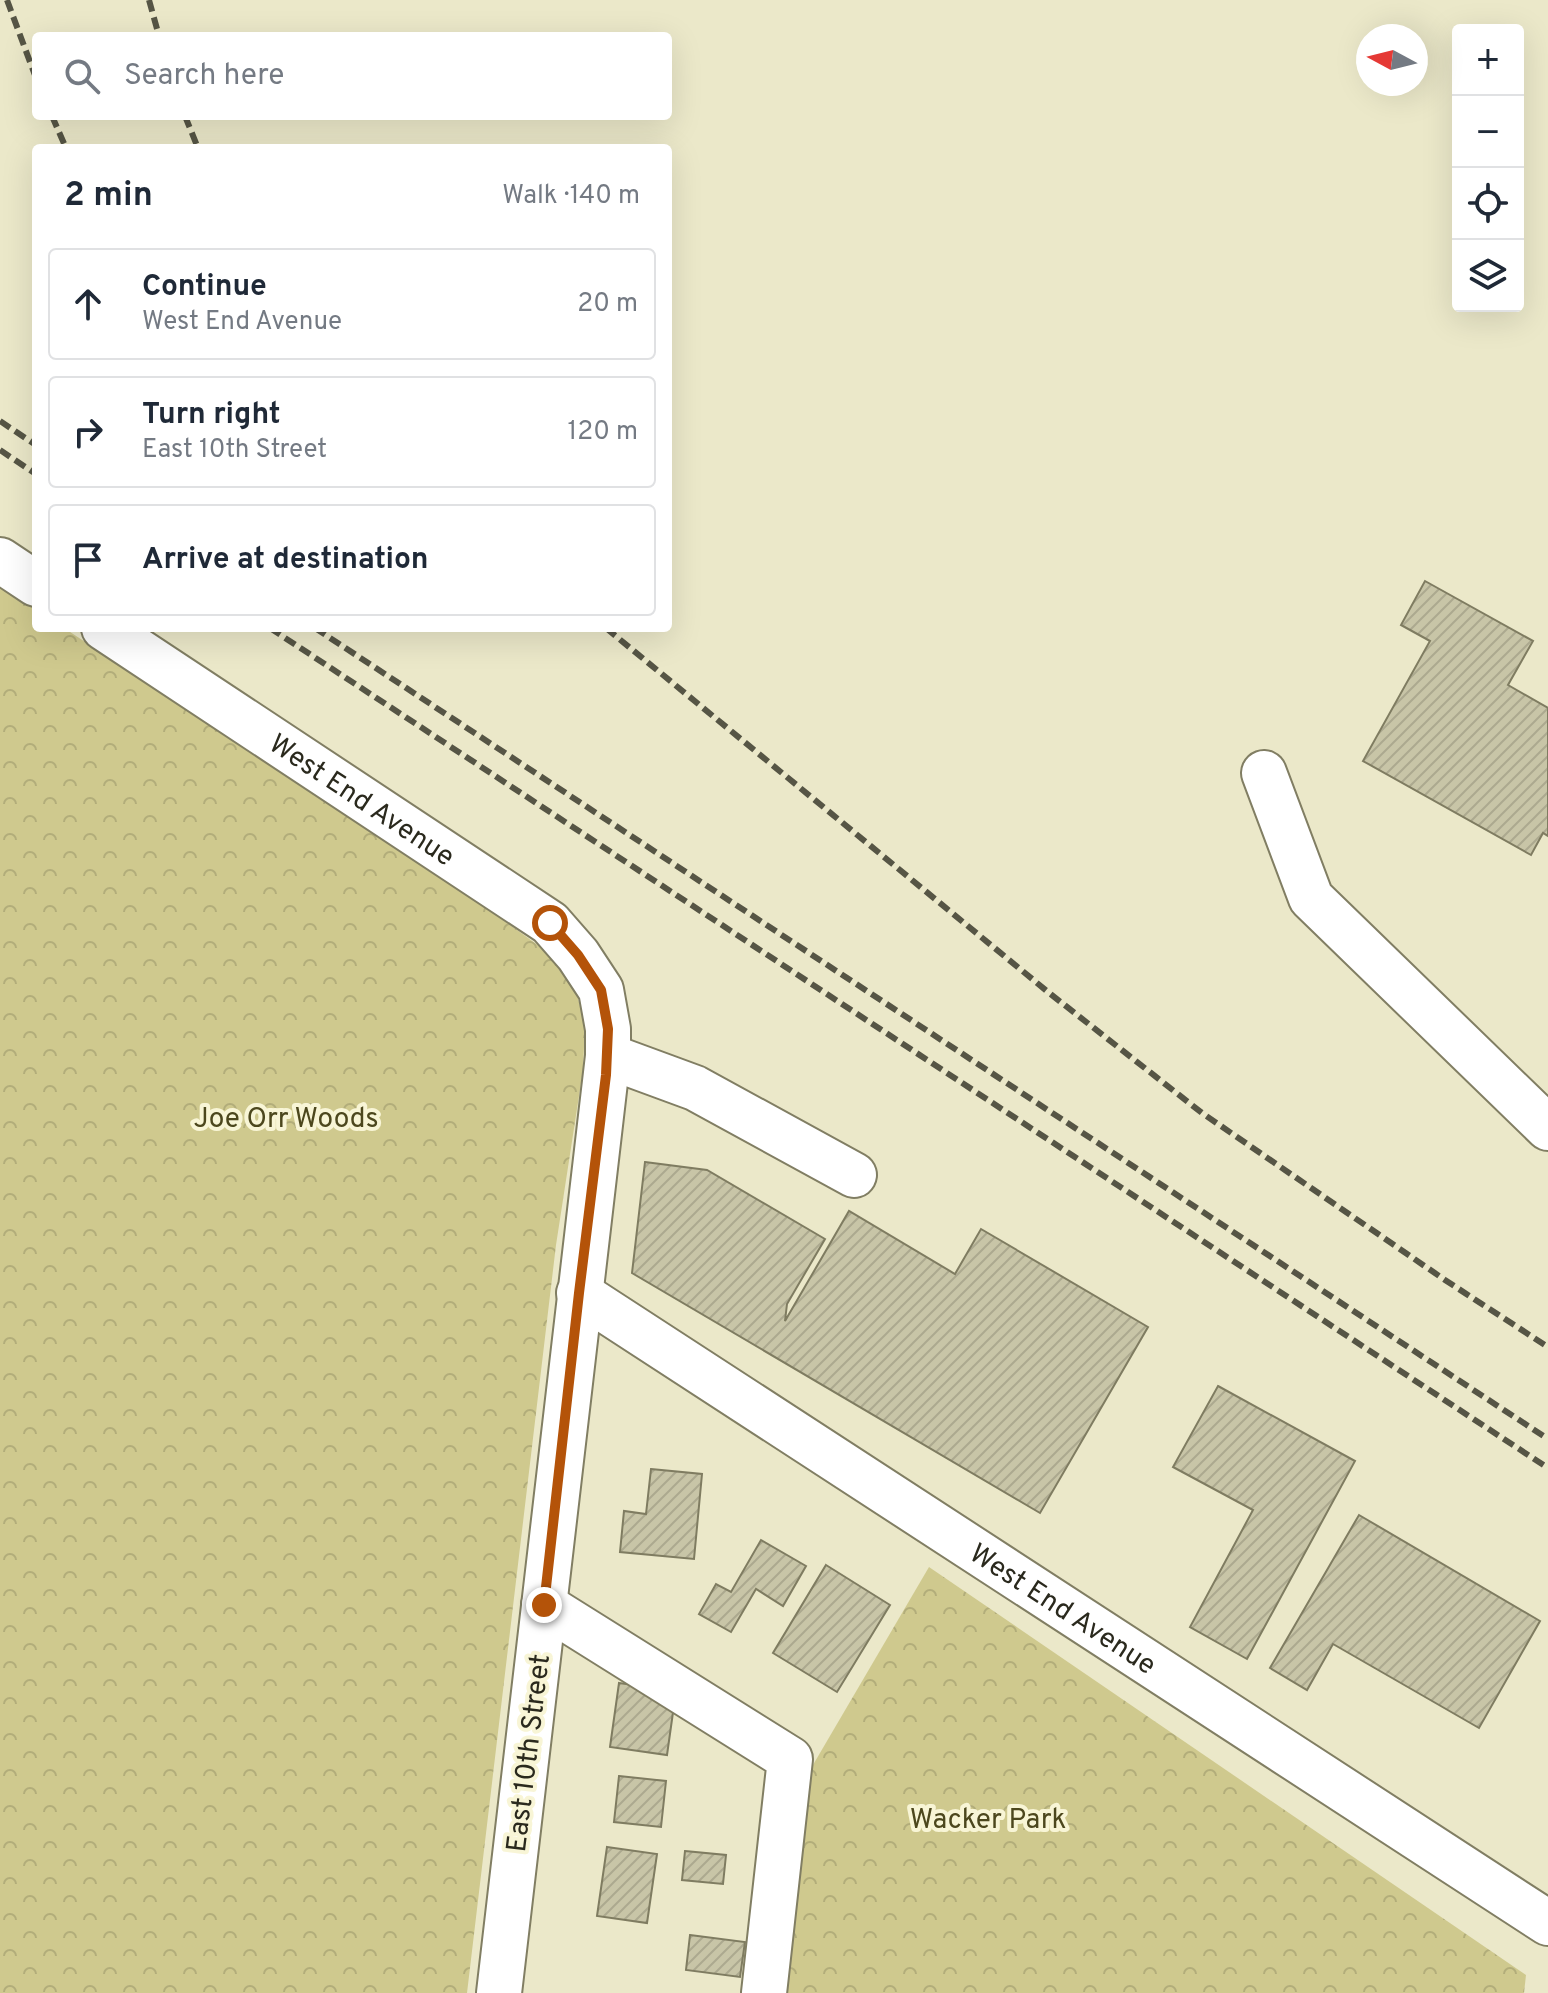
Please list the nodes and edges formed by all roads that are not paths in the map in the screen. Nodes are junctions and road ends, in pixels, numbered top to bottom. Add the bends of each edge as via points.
1 (0, 560) edge
2 (32, 581) edge
3 (110, 632) edge
4 (1264, 773) dead end
5 (601, 990) joint
6 (608, 1056) junction
7 (1548, 1128) edge
8 (854, 1175) dead end
9 (579, 1293) junction
10 (544, 1605) junction
11 (1548, 1923) edge
12 (499, 1993) edge
13 (764, 1993) edge

1 - 2 street
3 - 5 street, West End Avenue via 550,923
4 - 7 street via 1311,898
5 - 6 street, East 10th Street
6 - 8 street via 695,1088
6 - 9 street, East 10th Street
9 - 10 street, East 10th Street
9 - 11 street, West End Avenue
10 - 12 street, East 10th Street
10 - 13 street via 790,1759

